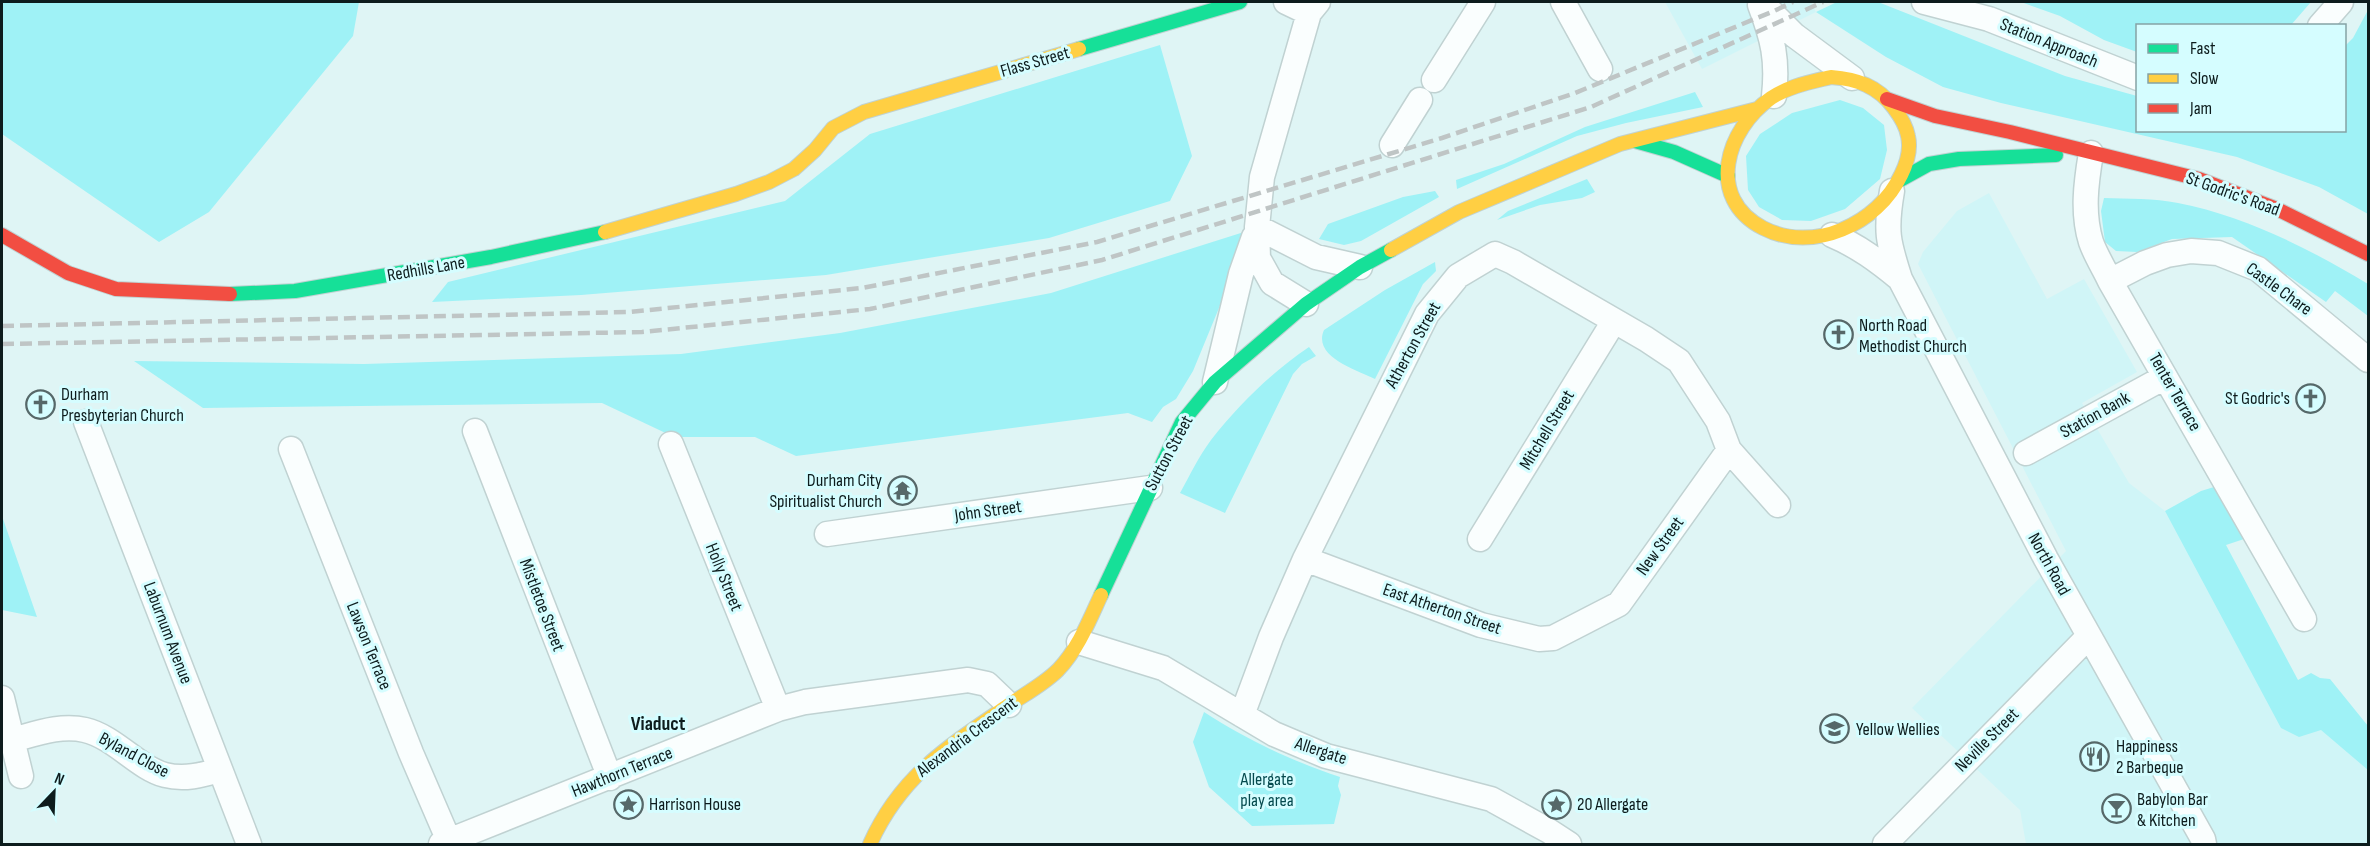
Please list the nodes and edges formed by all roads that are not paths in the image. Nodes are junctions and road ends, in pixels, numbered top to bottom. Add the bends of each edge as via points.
1 (1240, 2) edge
2 (1286, 2) edge
3 (1483, 2) edge
4 (1563, 2) edge
5 (1760, 2) edge
6 (1924, 2) edge
7 (2340, 2) edge
8 (1314, 7) edge
9 (2322, 24) edge
10 (1600, 69) dead end
11 (2136, 77) edge
12 (1852, 78) junction
13 (1434, 80) dead end
14 (1887, 99) junction
15 (1420, 100) dead end
16 (1766, 103) junction
17 (833, 128) joint
18 (1635, 141) junction
19 (1392, 145) dead end
20 (2091, 153) junction
21 (1728, 176) junction
22 (1896, 185) junction
23 (1257, 227) junction
24 (2, 235) edge
25 (1832, 235) junction
26 (2368, 254) edge
27 (1360, 267) junction
28 (1900, 279) junction
29 (2110, 281) junction
30 (1306, 304) junction
31 (1614, 321) junction
32 (2368, 360) edge
33 (2165, 377) junction
34 (1215, 382) junction
35 (86, 422) dead end
36 (475, 431) dead end
37 (671, 444) dead end
38 (291, 449) dead end
39 (1729, 450) junction
40 (2026, 453) dead end
41 (1150, 488) junction
42 (1778, 505) dead end
43 (826, 534) dead end
44 (1480, 539) dead end
45 (1305, 559) junction
46 (2304, 619) dead end
47 (1579, 626) joint
48 (2089, 636) junction
49 (1079, 642) junction
50 (2, 698) edge
51 (1009, 705) junction
52 (778, 709) junction
53 (1242, 715) junction
54 (12, 740) junction
55 (220, 770) junction
56 (21, 776) dead end
57 (610, 778) junction
58 (445, 843) edge
59 (249, 844) edge
60 (870, 844) edge
61 (1569, 844) edge
62 (1885, 844) edge
63 (2204, 844) edge

1 - 17 main road, Flass Street via 864,112
2 - 8 street
3 - 13 street
4 - 10 street
5 - 12 street via 1794,35
5 - 16 street via 1774,48 1776,74
6 - 11 street, Station Approach via 1989,19
7 - 9 street
8 - 23 street, Sutton Street via 1262,177
12 - 14 main road
12 - 16 main road via 1831,77 1813,82
14 - 20 main road, St Godric's Road via 1935,116
14 - 22 main road via 1904,123 1909,138 1908,157
15 - 19 street
16 - 18 main road
16 - 21 main road via 1732,143
17 - 24 main road, Redhills Lane via 794,169 736,194 605,232 491,257 295,291 251,294 116,289 68,273
18 - 21 main road via 1674,152
18 - 27 main road via 1459,212
20 - 22 main road, St Godric's Road via 1959,159 1929,164
20 - 26 main road, St Godric's Road via 2199,179 2277,209
20 - 29 street, Tenter Terrace via 2086,179 2087,224
21 - 25 main road via 1731,195 1743,215 1761,228 1802,239
22 - 25 main road via 1882,205 1859,224
22 - 28 street, North Road via 1887,218 1888,243
23 - 27 street via 1316,257
23 - 30 street, Sutton Street via 1258,258 1272,283
23 - 34 street, Sutton Street via 1241,274
25 - 28 street, North Road via 1869,254
27 - 30 main road
28 - 48 street, North Road
29 - 32 street, Castle Chare via 2167,255 2191,251 2218,253 2258,269
29 - 33 street, Tenter Terrace
30 - 34 main road
31 - 39 street, Atherton Street via 1679,361 1718,421
31 - 44 street, Mitchell Street
31 - 45 street, Atherton Street via 1495,254 1458,276 1427,314
33 - 40 street, Station Bank
33 - 46 street, Tenter Terrace
34 - 41 main road, Sutton Street via 1182,422
35 - 55 street, Laburnum Avenue
36 - 57 street, Mistletoe Street
37 - 52 street, Holly Street
38 - 58 street, Lawson Terrace
39 - 42 street, Atherton Street
39 - 47 street, New Street via 1618,604
41 - 43 street, John Street
41 - 49 main road, Sutton Street
45 - 47 street, East Atherton Street via 1481,625 1528,637 1554,638
45 - 53 street, Atherton Street
48 - 62 street, Neville Street
48 - 63 street, North Road
49 - 51 main road, Alexandria Crescent via 1042,683
49 - 53 street, Allergate via 1162,668
50 - 54 street
51 - 52 street, Hawthorn Terrace via 987,684 969,680
51 - 60 main road, Alexandria Crescent via 929,762 901,789 884,813
52 - 57 street, Hawthorn Terrace
53 - 61 street, Allergate via 1274,734 1326,756 1491,799
54 - 55 street, Byland Close via 53,729 85,730 115,743 164,775 181,778
54 - 56 street
55 - 59 street, Laburnum Avenue
57 - 58 street, Hawthorn Terrace

